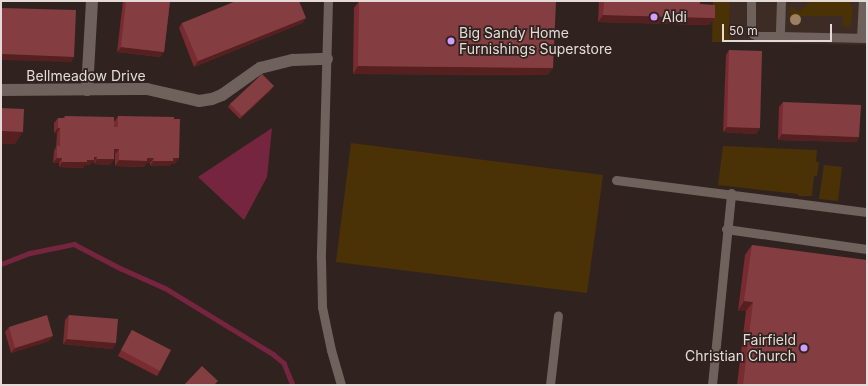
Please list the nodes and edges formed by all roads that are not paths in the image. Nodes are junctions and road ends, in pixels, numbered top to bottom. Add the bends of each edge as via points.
1 (92, 1) edge
2 (328, 1) edge
3 (751, 1) edge
4 (781, 1) edge
5 (864, 6) edge
6 (780, 36) junction
7 (864, 38) edge
8 (327, 59) junction
9 (1, 90) edge
10 (87, 90) junction
11 (616, 180) dead end
12 (731, 193) junction
13 (867, 212) edge
14 (726, 230) junction
15 (867, 249) edge
16 (558, 315) dead end
17 (341, 385) edge
18 (550, 385) edge
19 (712, 385) edge

1 - 10 street
2 - 8 lane
3 - 6 lane via 753,34
4 - 6 lane
5 - 7 lane
6 - 7 lane
8 - 10 street, Bellmeadow Drive via 293,60 260,68 222,95 199,101 147,89
8 - 17 lane via 322,307
9 - 10 street, Bellmeadow Drive
11 - 12 lane
12 - 13 lane
12 - 14 lane
14 - 15 lane
14 - 19 lane
16 - 18 lane

